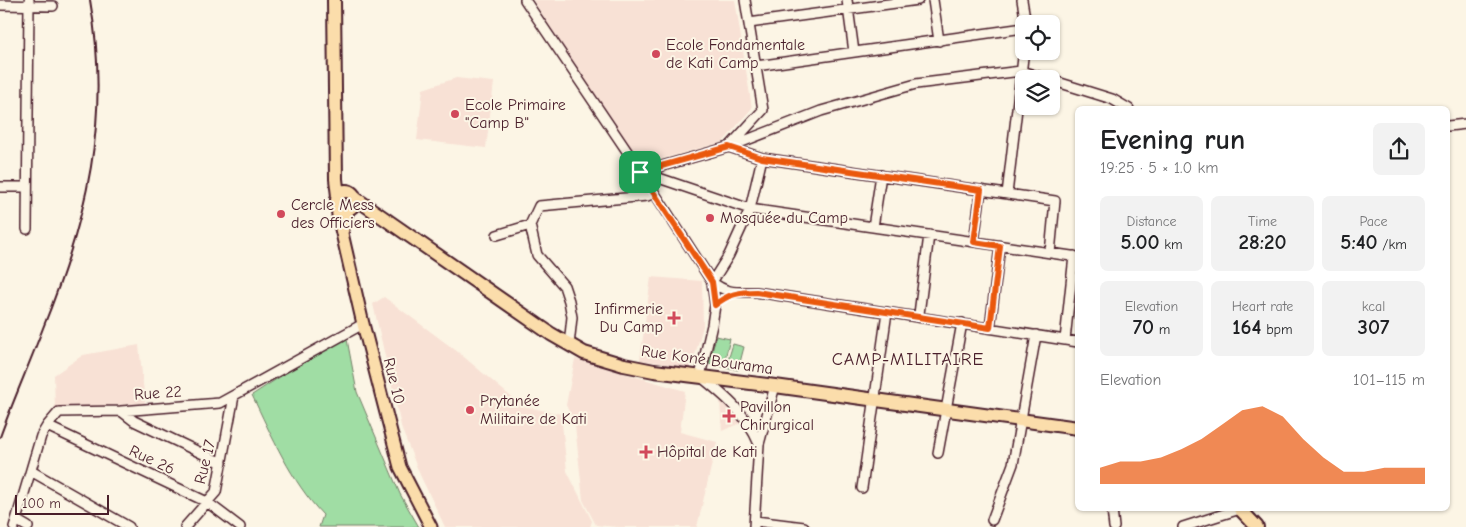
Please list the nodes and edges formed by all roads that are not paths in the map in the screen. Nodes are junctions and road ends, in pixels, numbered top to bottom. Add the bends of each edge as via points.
1 (334, 0) edge
2 (525, 0) edge
3 (745, 0) edge
4 (847, 0) edge
5 (918, 0) edge
6 (933, 0) edge
7 (1022, 0) edge
8 (28, 3) edge
9 (0, 5) edge
10 (53, 6) dead end
11 (848, 10) junction
12 (1024, 15) edge
13 (749, 23) junction
14 (1015, 29) edge
15 (939, 41) junction
16 (854, 52) junction
17 (756, 66) junction
18 (1015, 72) edge
19 (1060, 83) edge
20 (1124, 106) edge
21 (1016, 115) edge
22 (1466, 124) edge
23 (1450, 126) edge
24 (729, 147) junction
25 (337, 158) junction
26 (762, 158) junction
27 (640, 172) junction
28 (881, 175) junction
29 (0, 186) edge
30 (27, 187) junction
31 (981, 190) junction
32 (654, 193) junction
33 (1007, 194) junction
34 (337, 199) junction
35 (352, 202) junction
36 (750, 209) junction
37 (530, 225) junction
38 (873, 227) junction
39 (27, 229) dead end
40 (497, 235) dead end
41 (929, 235) junction
42 (343, 237) junction
43 (974, 242) junction
44 (1000, 246) junction
45 (1050, 253) junction
46 (1075, 256) edge
47 (1075, 263) edge
48 (712, 282) junction
49 (739, 292) junction
50 (1075, 299) edge
51 (715, 305) junction
52 (1068, 310) junction
53 (887, 312) junction
54 (919, 314) dead end
55 (962, 323) junction
56 (363, 324) junction
57 (990, 328) junction
58 (1036, 335) junction
59 (1065, 340) junction
60 (1075, 342) edge
61 (569, 346) junction
62 (700, 376) junction
63 (774, 386) junction
64 (234, 396) junction
65 (875, 400) junction
66 (946, 409) junction
67 (121, 411) junction
68 (1021, 419) junction
69 (46, 426) junction
70 (763, 426) junction
71 (1075, 428) edge
72 (753, 430) junction
73 (759, 444) junction
74 (938, 453) dead end
75 (222, 463) junction
76 (31, 471) junction
77 (862, 488) dead end
78 (207, 502) junction
79 (1112, 511) edge
80 (1234, 511) edge
81 (1242, 511) edge
82 (992, 520) dead end
83 (15, 524) edge
84 (755, 524) edge
85 (28, 527) edge
86 (129, 527) edge
87 (185, 527) edge
88 (240, 527) edge
89 (431, 527) edge
90 (804, 527) edge
91 (1114, 527) edge
92 (1183, 527) edge
93 (1257, 527) edge

1 - 25 highway, Rue Koné Bourama
2 - 27 street
3 - 13 street
4 - 11 street
5 - 11 street
6 - 15 street
7 - 12 street
8 - 9 street
8 - 10 street
8 - 30 street
11 - 13 street
11 - 16 street
13 - 17 street
14 - 15 street
15 - 16 street
16 - 17 street
17 - 24 street via 763,110
18 - 24 street via 916,84 821,111
19 - 20 street via 1112,99
21 - 33 street
22 - 23 street
24 - 26 street
24 - 27 street
25 - 34 highway, Rue Koné Bourama
25 - 35 highway, Rue Koné Bourama
26 - 28 street
26 - 36 street
27 - 32 street
27 - 36 street
28 - 31 street
28 - 38 street
29 - 30 street
30 - 39 street
31 - 33 street
31 - 43 street
32 - 37 street via 539,206
32 - 48 street
33 - 45 street via 1055,201
34 - 35 highway via 344,191
34 - 42 main road, Rue 10
35 - 42 main road, Rue 10 via 343,224
35 - 61 highway, Rue Koné Bourama via 375,213
36 - 38 street
36 - 48 street via 729,255
37 - 40 street
37 - 61 street via 537,255 564,286 569,301 572,317
38 - 41 street
41 - 43 street
41 - 54 street
42 - 56 main road, Rue 10
43 - 44 street
44 - 45 street
44 - 57 street
45 - 46 street
47 - 52 street
48 - 49 street via 722,290
48 - 51 street
49 - 51 street
49 - 53 street
50 - 52 street
51 - 62 street
52 - 59 street
53 - 55 street
53 - 65 street
55 - 57 street
55 - 66 street
56 - 64 street, Rue 22
56 - 89 main road, Rue 10 via 400,467
57 - 58 street
58 - 59 street
58 - 68 street
59 - 60 street
61 - 62 highway, Rue Koné Bourama via 624,365
62 - 63 highway, Rue Koné Bourama
62 - 72 street via 726,397
63 - 65 highway, Rue Koné Bourama
63 - 70 street
64 - 67 street, Rue 22 via 220,403
64 - 75 street, Rue 17
65 - 66 highway, Rue Koné Bourama
65 - 77 street
66 - 68 highway, Rue Koné Bourama
66 - 74 street
67 - 69 street, Rue 22 via 59,412
67 - 75 street via 134,421
68 - 71 highway, Rue Koné Bourama
68 - 82 street via 1013,464
69 - 76 street
69 - 78 street, Rue 26
70 - 72 street
70 - 73 street
72 - 73 street
73 - 84 street
75 - 78 street, Rue 17 via 216,492
76 - 83 street
76 - 86 street
78 - 87 street, Rue 17
78 - 88 street, Rue 26
79 - 91 street
80 - 92 street
81 - 93 highway
83 - 85 street
84 - 90 street

